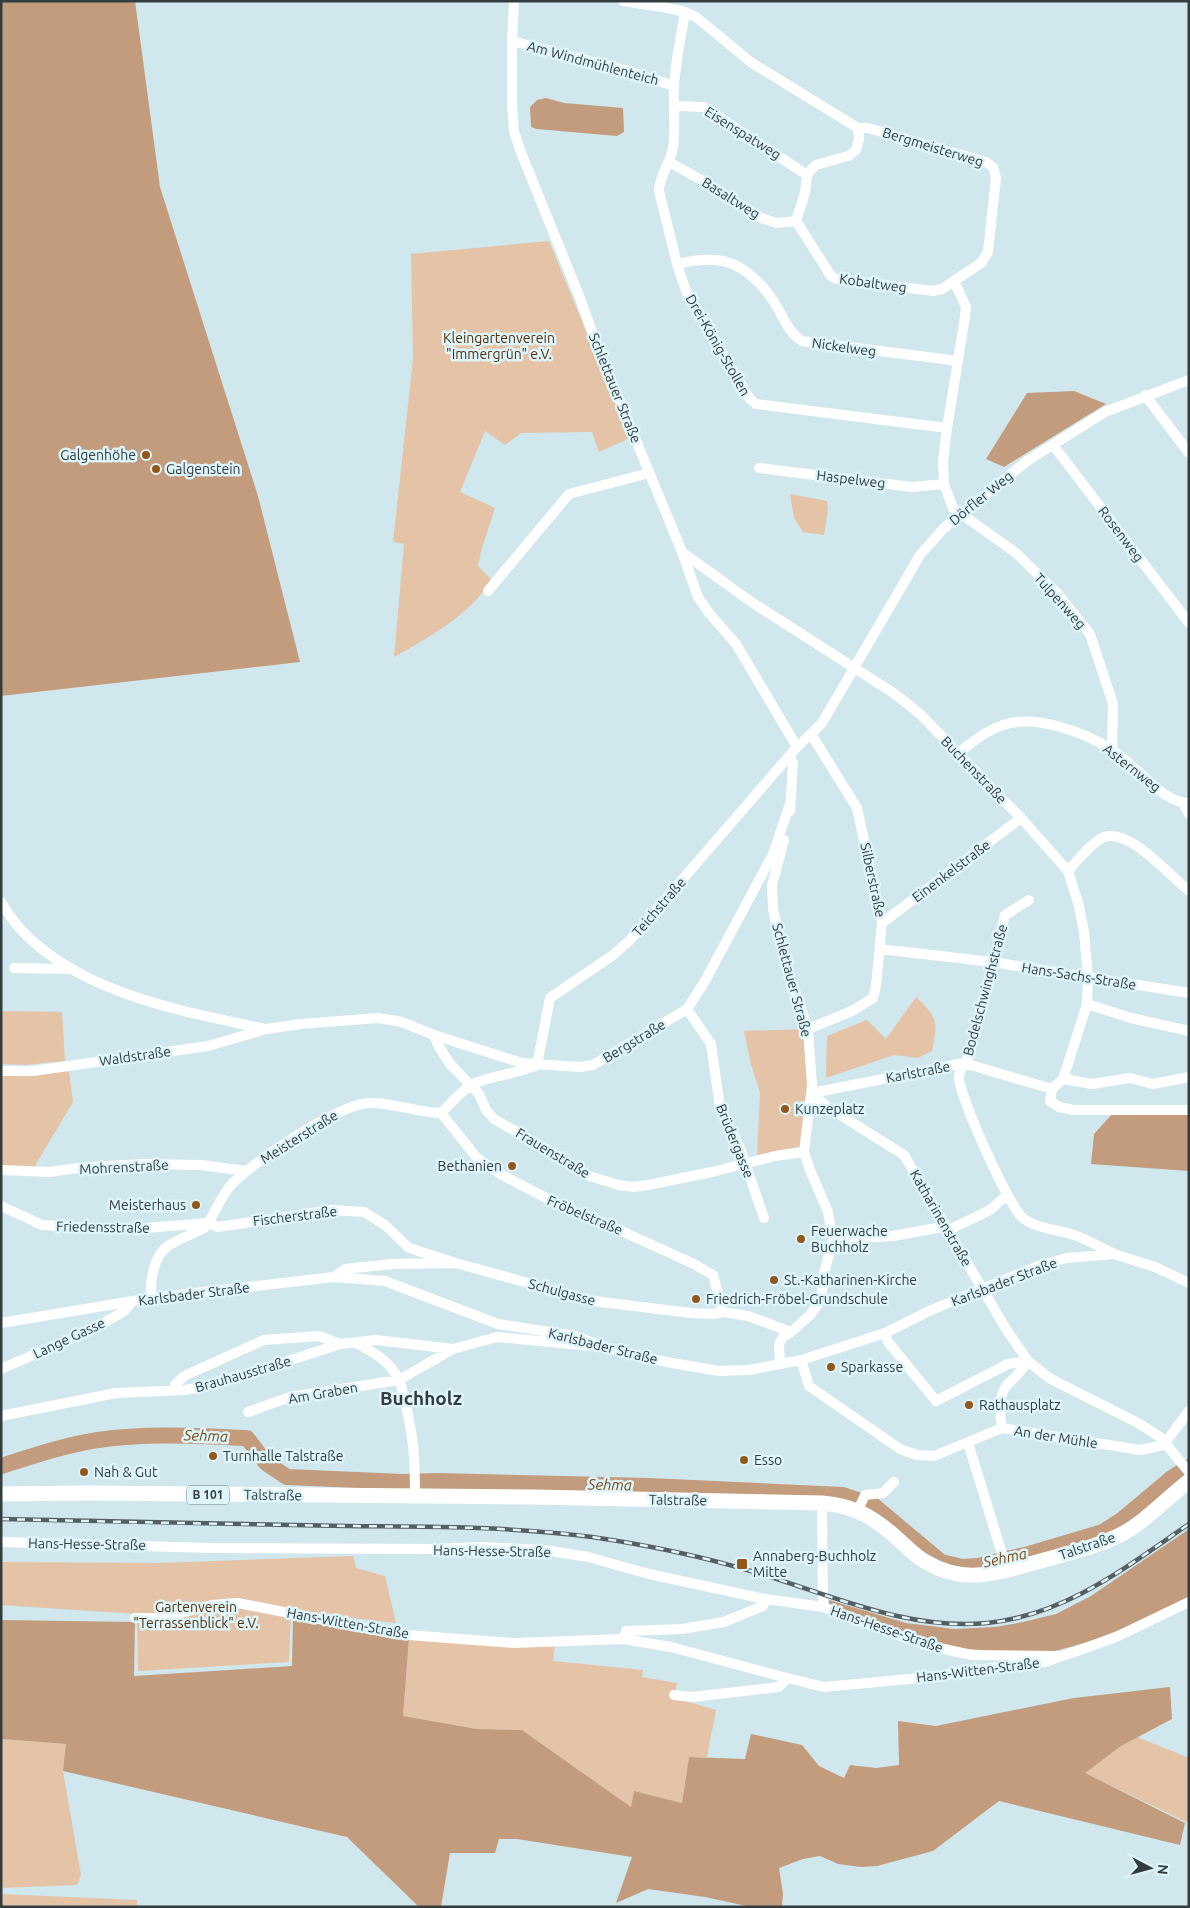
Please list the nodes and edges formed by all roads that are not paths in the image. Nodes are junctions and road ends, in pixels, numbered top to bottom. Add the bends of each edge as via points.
1 (514, 1) edge
2 (623, 1) edge
3 (685, 12) junction
4 (512, 41) junction
5 (674, 86) junction
6 (674, 106) junction
7 (858, 128) junction
8 (669, 162) junction
9 (808, 174) junction
10 (796, 221) junction
11 (677, 264) junction
12 (954, 280) junction
13 (958, 361) junction
14 (1189, 380) edge
15 (1146, 395) junction
16 (947, 428) junction
17 (1054, 445) junction
18 (1189, 453) edge
19 (759, 468) dead end
20 (649, 473) junction
21 (944, 484) junction
22 (960, 513) junction
23 (682, 552) junction
24 (488, 591) dead end
25 (1189, 623) edge
26 (855, 667) junction
27 (811, 734) junction
28 (797, 747) junction
29 (1112, 750) junction
30 (958, 753) junction
31 (790, 756) junction
32 (1186, 803) edge
33 (790, 804) junction
34 (1189, 814) edge
35 (1021, 818) junction
36 (1068, 871) junction
37 (1189, 891) edge
38 (1028, 900) dead end
39 (1, 902) edge
40 (882, 923) junction
41 (880, 949) junction
42 (992, 962) junction
43 (14, 968) dead end
44 (70, 969) junction
45 (1088, 977) junction
46 (1189, 993) edge
47 (1087, 1004) junction
48 (687, 1009) junction
49 (808, 1028) junction
50 (266, 1029) junction
51 (1189, 1031) edge
52 (434, 1035) junction
53 (964, 1063) junction
54 (537, 1065) junction
55 (1, 1071) edge
56 (1189, 1077) edge
57 (1063, 1078) junction
58 (470, 1086) junction
59 (1052, 1089) junction
60 (812, 1093) junction
61 (1189, 1110) edge
62 (441, 1113) junction
63 (804, 1152) junction
64 (745, 1163) junction
65 (1, 1170) edge
66 (246, 1171) junction
67 (1007, 1195) junction
68 (1, 1206) edge
69 (764, 1218) dead end
70 (208, 1223) junction
71 (949, 1230) junction
72 (833, 1240) junction
73 (1114, 1254) junction
74 (456, 1263) junction
75 (334, 1277) junction
76 (1189, 1283) edge
77 (982, 1288) junction
78 (151, 1298) junction
79 (133, 1301) junction
80 (723, 1312) junction
81 (1, 1323) edge
82 (791, 1332) junction
83 (885, 1333) junction
84 (356, 1343) junction
85 (340, 1344) junction
86 (604, 1347) junction
87 (453, 1349) junction
88 (801, 1360) junction
89 (1028, 1361) junction
90 (780, 1364) junction
91 (1, 1369) edge
92 (399, 1380) junction
93 (175, 1390) junction
94 (1189, 1411) edge
95 (248, 1412) dead end
96 (1, 1416) edge
97 (1002, 1428) junction
98 (968, 1442) junction
99 (1165, 1443) junction
100 (1189, 1472) edge
101 (1189, 1481) edge
102 (894, 1482) dead end
103 (1, 1494) edge
104 (415, 1494) junction
105 (822, 1503) junction
106 (861, 1504) junction
107 (1, 1542) edge
108 (1006, 1567) junction
109 (765, 1599) junction
110 (1189, 1602) edge
111 (823, 1607) junction
112 (135, 1618) dead end
113 (622, 1639) junction
114 (1058, 1656) junction
115 (787, 1678) junction
116 (674, 1695) dead end

1 - 4 street, Schlettauer Straße
2 - 3 street
3 - 5 street, Drei-König-Stollen
3 - 7 street, Bergmeisterweg via 696,17 752,63
4 - 5 street, Am Windmühlenteich
4 - 20 street, Schlettauer Straße via 514,132
5 - 6 street, Drei-König-Stollen
6 - 8 street, Drei-König-Stollen via 674,145
6 - 9 street, Eisenspatweg via 704,107
7 - 9 street via 856,150 840,160 816,165
7 - 12 street, Bergmeisterweg via 868,128 986,162 993,167 996,178 988,252 981,263
8 - 10 street, Basaltweg via 761,218 777,223
8 - 11 street, Drei-König-Stollen via 659,181 659,191
9 - 10 street
10 - 12 street, Kobaltweg via 836,279 933,291
11 - 13 street, Nickelweg via 717,260 737,266 769,293 792,333 802,341
11 - 16 street, Drei-König-Stollen via 688,294 756,404
12 - 13 street via 966,307
13 - 16 street
14 - 15 street, Dörfler Weg
15 - 17 street, Dörfler Weg via 1105,412
15 - 18 street
16 - 21 street
17 - 22 street, Dörfler Weg via 1027,461
17 - 25 street, Rosenweg
19 - 21 street, Haspelweg via 912,487
20 - 23 street, Schlettauer Straße
20 - 24 street via 569,494
21 - 22 street via 953,508
22 - 26 street, Dörfler Weg via 920,555
22 - 29 street, Tulpenweg via 1016,553 1058,594 1090,634 1113,704
23 - 26 street, Buchenstraße via 750,601
23 - 28 street, Schlettauer Straße via 698,597 736,644
26 - 27 street, Dörfler Weg via 822,723
26 - 30 street, Buchenstraße via 920,714
27 - 28 street, Teichstraße
27 - 40 street, Silberstraße via 857,808
28 - 31 street, Teichstraße
29 - 30 street, Asternweg via 1074,730 1027,721 1005,724 983,733
29 - 32 street, Asternweg via 1170,798
30 - 35 street, Buchenstraße
31 - 33 street, Schlettauer Straße via 793,763
31 - 54 street, Teichstraße via 630,940 550,998
32 - 34 street, Asternweg
33 - 48 street, Bergstraße via 773,854
33 - 49 street, Schlettauer Straße via 788,828 772,885 773,909 784,959
35 - 36 street, Buchenstraße
35 - 40 street, Einenkelstraße
36 - 37 street via 1097,841 1113,836 1138,846
36 - 45 street, Buchenstraße via 1084,932
38 - 42 street, Bodelschwinghstraße via 1005,915
39 - 44 street via 32,940
40 - 41 street, Silberstraße
41 - 42 street, Hans-Sachs-Straße
41 - 49 street, Silberstraße via 873,998 852,1011
42 - 45 street, Hans-Sachs-Straße
42 - 53 street, Bodelschwinghstraße via 969,1056
43 - 44 street
44 - 50 street via 166,1006
45 - 46 street, Hans-Sachs-Straße
45 - 47 street, Buchenstraße
47 - 51 street
47 - 57 street, Buchenstraße
48 - 54 street, Bergstraße via 593,1065
48 - 64 street, Brüdergasse via 711,1044 720,1108
49 - 60 street, Schlettauer Straße
50 - 52 street, Bergstraße via 378,1018 402,1022
50 - 55 street, Waldstraße via 208,1046 33,1071
52 - 54 street, Bergstraße
52 - 58 street, Frauenstraße via 450,1064
53 - 59 street, Karlstraße
53 - 60 street, Karlstraße
53 - 67 street, Bodelschwinghstraße via 959,1078 979,1136
54 - 58 street
56 - 57 street via 1153,1084 1130,1078 1092,1084
57 - 59 street, Buchenstraße
58 - 62 street
58 - 64 street, Frauenstraße via 479,1094 494,1119 589,1176 603,1181 634,1187
59 - 61 street via 1050,1101 1074,1110
60 - 63 street, Schlettauer Straße
60 - 71 street, Katharinenstraße via 826,1106 904,1155
62 - 66 street, Meisterstraße via 369,1103 353,1106 325,1118
62 - 80 street, Fröbelstraße via 477,1158 502,1175 550,1201 714,1275
63 - 64 street, Frauenstraße
63 - 72 street, Schlettauer Straße via 828,1212
64 - 69 street, Brüdergasse
65 - 66 street, Mohrenstraße via 49,1172 142,1164 200,1165
66 - 70 street, Meisterstraße via 230,1186
67 - 71 street via 990,1210
67 - 73 street, Bodelschwinghstraße via 1022,1219 1073,1235
68 - 70 street, Friedensstraße via 42,1225 145,1228
70 - 74 street, Fischerstraße via 218,1226 333,1210 364,1212 409,1248
70 - 78 street, Meisterstraße via 167,1247 158,1257 150,1289
71 - 72 street via 942,1227 892,1236
71 - 77 street, Katharinenstraße
72 - 82 street, Schlettauer Straße via 821,1300
73 - 76 street, Karlsbader Straße
73 - 77 street, Karlsbader Straße via 1067,1258
74 - 75 street, Schulgasse via 345,1269
74 - 80 street, Schulgasse via 593,1301 691,1313
75 - 78 street, Karlsbader Straße
75 - 86 street, Karlsbader Straße via 385,1281 498,1324 575,1336
77 - 83 street, Karlsbader Straße
77 - 89 street, Katharinenstraße
78 - 79 street, Karlsbader Straße
79 - 81 street, Karlsbader Straße
79 - 91 street, Lange Gasse via 123,1312 89,1331
80 - 82 street, Schulgasse via 748,1316
82 - 90 street, Schlettauer Straße via 779,1344
83 - 88 street, Karlsbader Straße
83 - 89 street via 888,1342 936,1402 1008,1364
84 - 85 street, Brauhausstraße
84 - 87 street, Brauhausstraße via 376,1340
84 - 92 street via 388,1364
85 - 93 street, Brauhausstraße via 217,1384
85 - 93 street via 319,1336 264,1340 184,1376 175,1385
86 - 87 street via 497,1337
86 - 90 street, Karlsbader Straße via 719,1371
87 - 92 street
88 - 90 street, Karlsbader Straße
88 - 98 street, An der Mühle via 809,1386 900,1448 917,1455 934,1456
89 - 97 street via 1001,1396
89 - 99 street, Katharinenstraße via 1049,1378 1138,1423
92 - 95 street, Am Graben via 290,1397
92 - 104 street via 413,1435
93 - 96 street, Brauhausstraße via 116,1393
94 - 99 street
97 - 98 street, An der Mühle
97 - 99 street, An der Mühle via 1140,1450
98 - 108 street
99 - 100 street, Katharinenstraße
101 - 108 main road, Talstraße / B 101 via 1120,1535 1083,1549
102 - 106 street via 883,1493 866,1495
103 - 104 main road, Talstraße / B 101
104 - 105 main road, Talstraße / B 101
105 - 106 main road, Talstraße / B 101
105 - 111 street
106 - 108 main road, Talstraße / B 101 via 917,1557 938,1569 976,1575
107 - 109 street, Hans-Hesse-Straße via 212,1548 480,1547 545,1550 588,1556 649,1574
109 - 111 street, Hans-Hesse-Straße
109 - 113 street, Hans-Witten-Straße via 762,1606 724,1622 682,1629 626,1631
110 - 114 street, Hans-Witten-Straße via 1114,1638
111 - 114 street, Hans-Hesse-Straße via 925,1645 972,1656
112 - 113 street, Hans-Witten-Straße via 162,1618 212,1605 238,1603 395,1634 506,1642
113 - 115 street, Hans-Witten-Straße via 671,1647
114 - 115 street, Hans-Witten-Straße via 1045,1662 824,1687
115 - 116 street via 779,1687 692,1697

